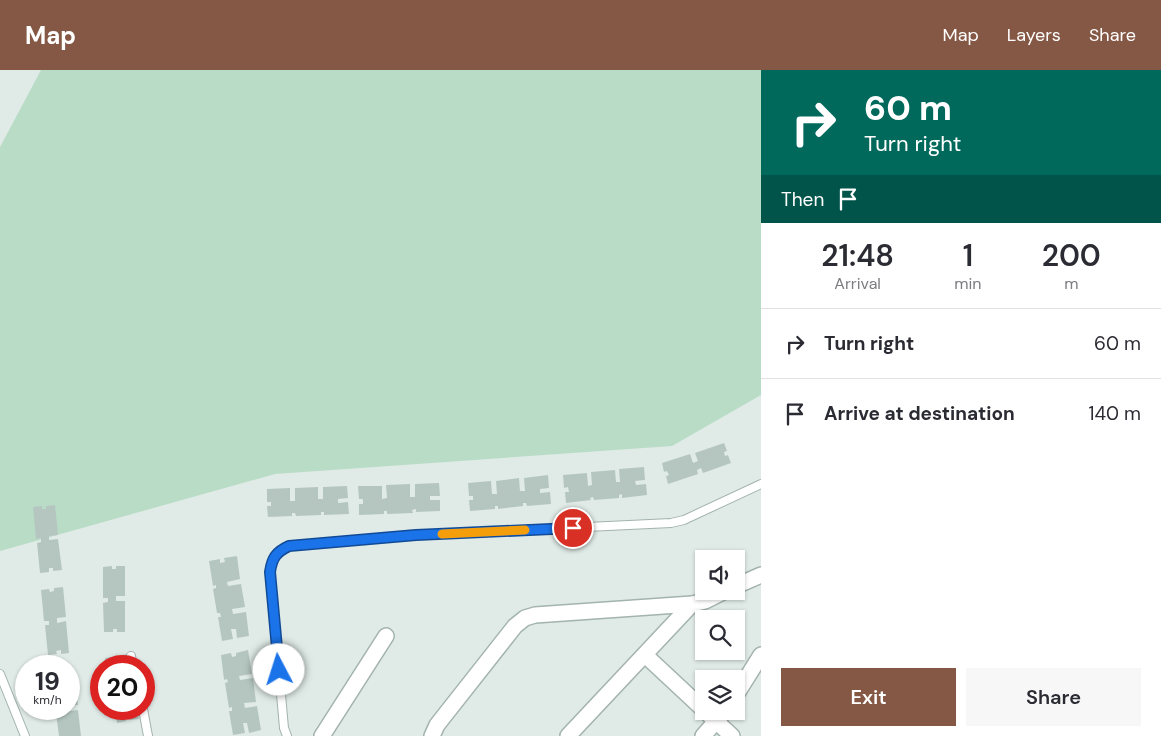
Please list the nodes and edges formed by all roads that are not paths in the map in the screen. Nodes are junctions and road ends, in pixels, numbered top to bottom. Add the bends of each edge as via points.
1 (761, 484) edge
2 (761, 575) edge
3 (745, 582) edge
4 (707, 600) edge
5 (692, 604) junction
6 (386, 636) dead end
7 (645, 655) junction
8 (761, 655) edge
9 (0, 674) edge
10 (745, 681) edge
11 (695, 701) edge
12 (144, 720) edge
13 (718, 720) edge
14 (723, 720) edge
15 (25, 736) edge
16 (148, 736) edge
17 (287, 736) edge
18 (322, 736) edge
19 (432, 736) edge
20 (568, 736) edge
21 (703, 736) edge
22 (732, 736) edge

1 - 17 lane via 671,523 416,535 289,546 278,551 270,572
2 - 3 street
4 - 5 street
5 - 7 street
5 - 19 street via 524,618
6 - 18 street
7 - 11 street
7 - 20 street
8 - 10 street
9 - 15 lane
12 - 16 lane
13 - 21 street
14 - 22 street

